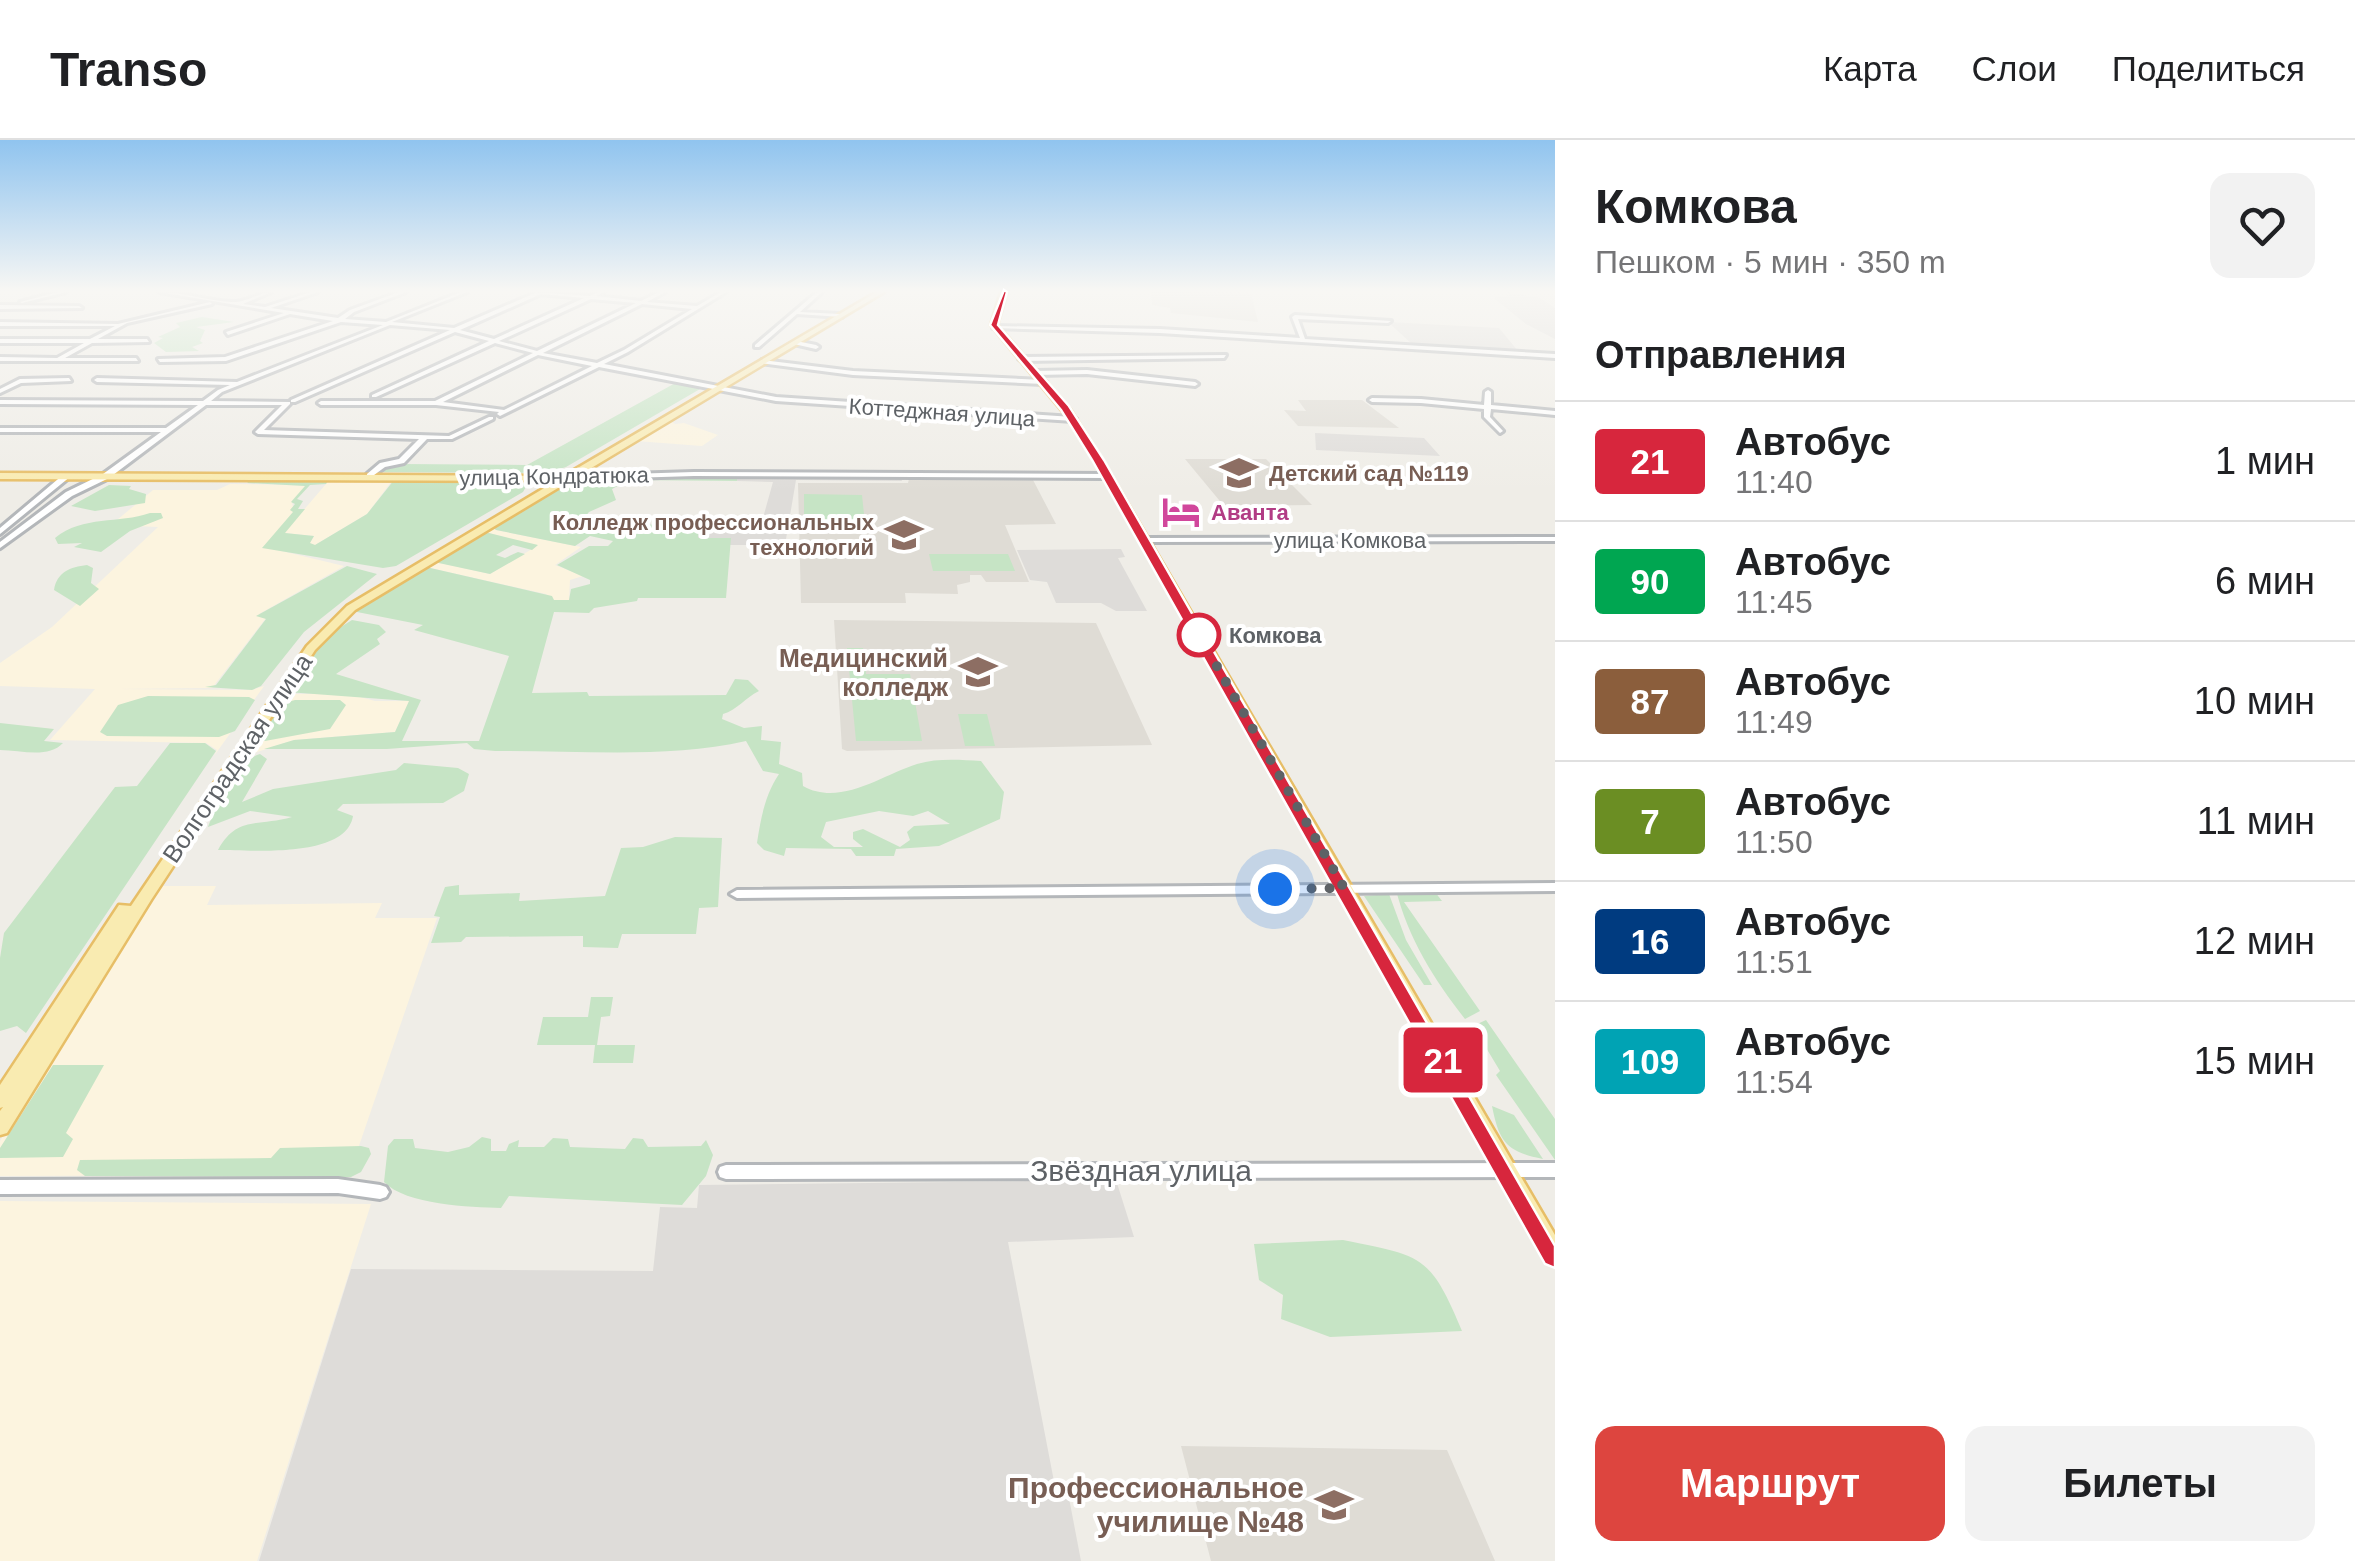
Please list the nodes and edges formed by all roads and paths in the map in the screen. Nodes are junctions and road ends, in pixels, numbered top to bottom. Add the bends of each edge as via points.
1 (231, 358) edge
2 (299, 358) edge
3 (391, 358) edge
4 (459, 358) edge
5 (532, 358) edge
6 (567, 358) edge
7 (611, 358) edge
8 (769, 358) edge
9 (1068, 358) edge
10 (0, 359) edge
11 (60, 359) joint
12 (1022, 359) joint
13 (136, 360) dead end
14 (160, 360) dead end
15 (762, 362) junction
16 (601, 364) junction
17 (1036, 373) junction
18 (69, 380) dead end
19 (97, 380) dead end
20 (1043, 382) junction
21 (236, 383) junction
22 (1195, 386) dead end
23 (716, 388) junction
24 (0, 391) edge
25 (1488, 392) dead end
26 (374, 396) dead end
27 (1372, 400) dead end
28 (0, 402) edge
29 (291, 402) junction
30 (321, 403) dead end
31 (202, 404) junction
32 (436, 404) junction
33 (1490, 408) junction
34 (508, 410) junction
35 (1555, 413) edge
36 (500, 414) dead end
37 (491, 418) dead end
38 (1073, 420) junction
39 (0, 430) edge
40 (166, 430) junction
41 (1500, 431) dead end
42 (425, 437) junction
43 (0, 476) edge
44 (66, 476) junction
45 (106, 476) junction
46 (370, 476) junction
47 (1107, 476) junction
48 (563, 478) junction
49 (16, 518) junction
50 (0, 519) edge
51 (0, 532) edge
52 (1144, 540) junction
53 (1555, 540) edge
54 (0, 546) edge
55 (1555, 887) edge
56 (1344, 888) junction
57 (737, 894) dead end
58 (71, 1003) junction
59 (0, 1100) edge
60 (0, 1127) edge
61 (1506, 1169) junction
62 (1555, 1170) edge
63 (726, 1172) dead end
64 (0, 1187) edge
65 (380, 1192) dead end
66 (1555, 1255) edge

1 - 14 street
2 - 21 street
3 - 29 street
4 - 26 street
5 - 32 street
6 - 16 street, Коттеджная улица
7 - 16 street
8 - 15 main road, Волгоградская улица
9 - 12 street
10 - 11 street
11 - 13 street
12 - 17 main road
15 - 20 street
15 - 23 main road, Волгоградская улица
16 - 23 street, Коттеджная улица
16 - 34 street
17 - 20 main road
17 - 22 street via 1087,372
18 - 24 street via 20,380
19 - 21 street
20 - 38 main road
21 - 31 street
23 - 38 street, Коттеджная улица via 813,404
23 - 48 main road, Волгоградская улица
25 - 33 street
27 - 33 street
28 - 31 street
29 - 31 street
29 - 42 street via 258,432
30 - 32 street
31 - 40 street
32 - 34 street
33 - 35 street
33 - 41 street via 1487,417
34 - 36 street
37 - 42 street via 450,438
38 - 47 main road
39 - 40 street
40 - 45 street
42 - 46 street via 401,461
43 - 44 main road, улица Кондратюка
44 - 45 main road, улица Кондратюка
44 - 49 street
45 - 46 main road, улица Кондратюка
45 - 54 street via 69,494
46 - 48 main road, улица Кондратюка
47 - 48 street, улица Кондратюка
47 - 52 main road
48 - 58 main road, Волгоградская улица via 364,598 325,632
49 - 50 street
49 - 51 street
52 - 53 street, улица Комкова
52 - 56 main road
55 - 56 street
56 - 57 street
56 - 61 main road
58 - 59 main road, Волгоградская улица
58 - 60 main road, Волгоградская улица
61 - 62 street, Звёздная улица
61 - 63 street, Звёздная улица
61 - 66 main road
64 - 65 street via 338,1186

